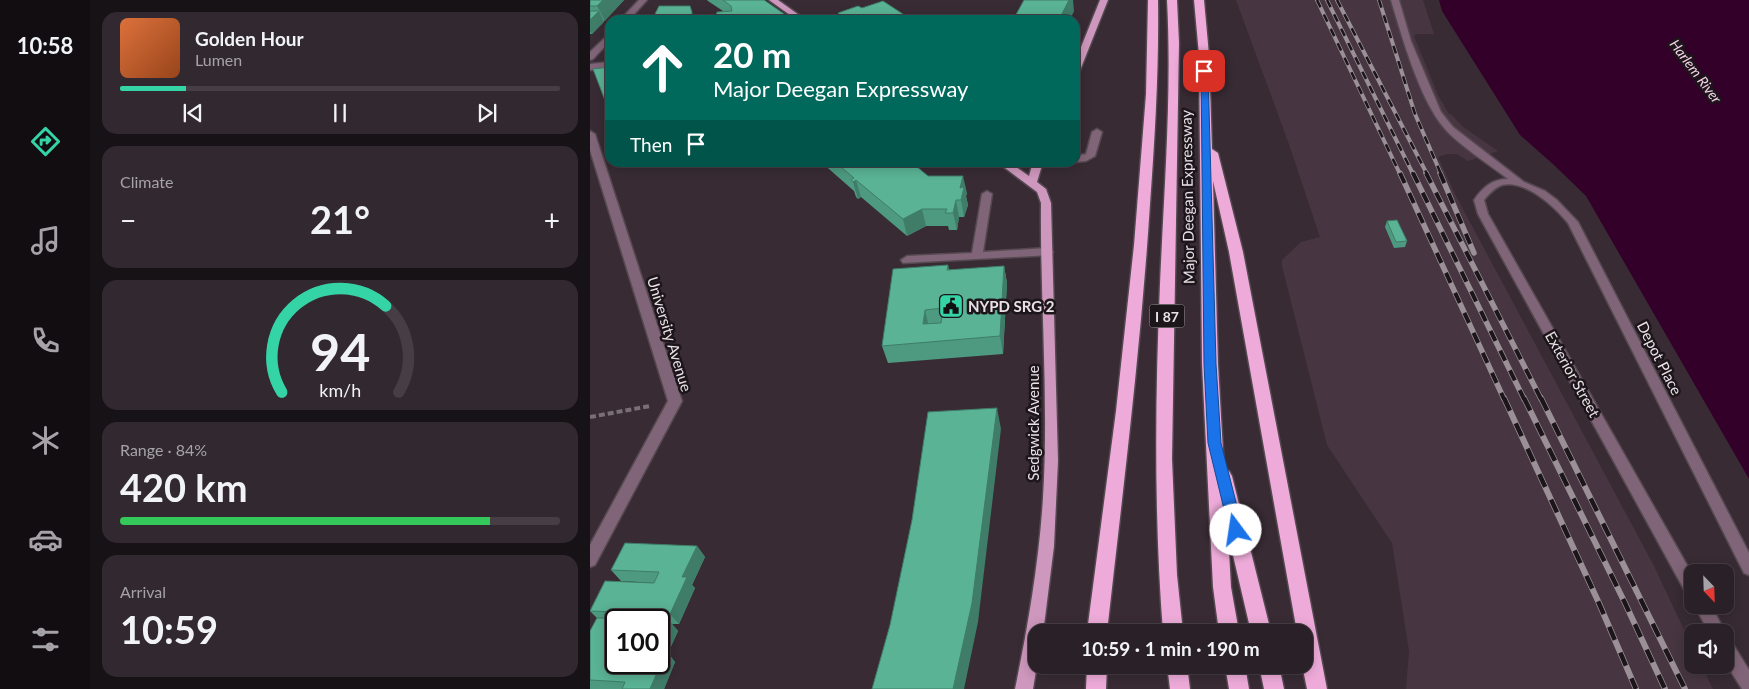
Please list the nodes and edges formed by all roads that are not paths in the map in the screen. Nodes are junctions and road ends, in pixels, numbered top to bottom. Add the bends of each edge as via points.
1 (643, 0) edge
2 (773, 0) edge
3 (1104, 0) edge
4 (1153, 0) edge
5 (1172, 0) edge
6 (1199, 0) edge
7 (1395, 0) edge
8 (629, 15) edge
9 (795, 15) edge
10 (605, 41) edge
11 (590, 57) edge
12 (1080, 60) edge
13 (605, 66) edge
14 (590, 67) edge
15 (1205, 126) junction
16 (1097, 132) dead end
17 (590, 134) edge
18 (1080, 159) edge
19 (1010, 167) edge
20 (1036, 167) edge
21 (1032, 182) junction
22 (1520, 183) junction
23 (987, 194) dead end
24 (1047, 252) junction
25 (977, 256) junction
26 (907, 260) dead end
27 (1214, 443) junction
28 (590, 560) edge
29 (1749, 568) edge
30 (1684, 574) edge
31 (1099, 624) edge
32 (1172, 624) edge
33 (1228, 624) edge
34 (1259, 624) edge
35 (1734, 661) edge
36 (1097, 674) edge
37 (1178, 674) edge
38 (1236, 674) edge
39 (1271, 674) edge
40 (1749, 685) edge
41 (1024, 689) edge
42 (1096, 689) edge
43 (1180, 689) edge
44 (1239, 689) edge
45 (1274, 689) edge
46 (1317, 689) edge

1 - 8 street
2 - 9 main road
3 - 12 main road
4 - 31 highway via 1148,143 1137,295
5 - 32 highway, Major Deegan Expressway / I 87 via 1174,66 1164,433 1165,522
6 - 15 highway, Major Deegan Expressway
7 - 22 street, Depot Place via 1407,41 1438,113 1450,129
10 - 11 street
13 - 14 street
15 - 27 highway, Major Deegan Expressway
15 - 46 highway via 1236,252
16 - 18 street via 1090,156
17 - 28 street, University Avenue via 676,401
19 - 21 main road
20 - 21 main road
21 - 24 main road, Sedgwick Avenue via 1045,196
22 - 29 street, Depot Place via 1549,198 1573,222
22 - 30 street, Exterior Street via 1502,183 1487,189 1479,200 1483,214
23 - 25 street
24 - 25 street
24 - 41 main road, Sedgwick Avenue via 1050,497 1042,586
25 - 26 street
27 - 33 highway, Major Deegan Expressway via 1222,587
27 - 34 highway
35 - 40 street
36 - 42 highway
37 - 43 highway
38 - 44 highway
39 - 45 highway

